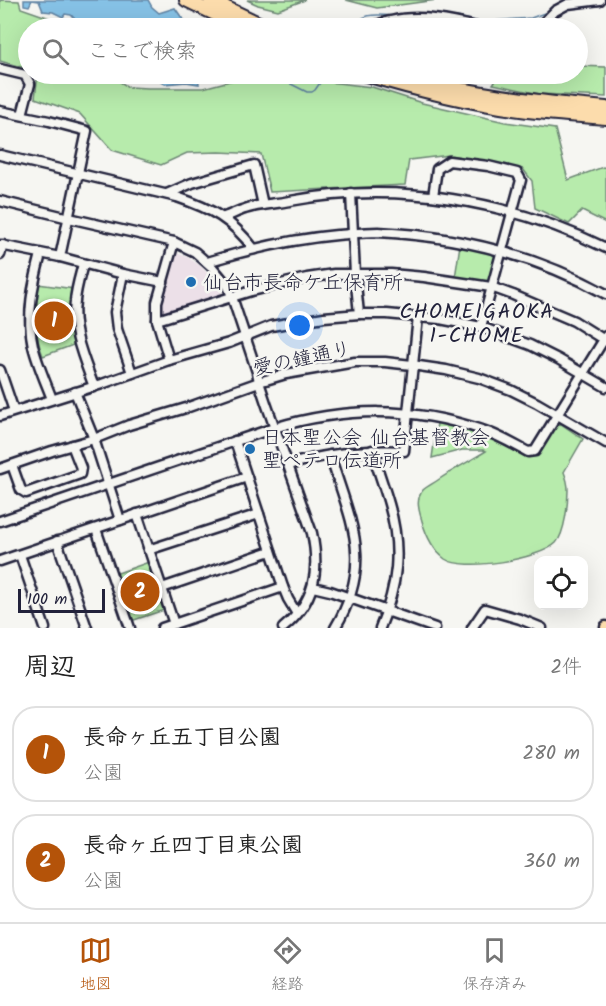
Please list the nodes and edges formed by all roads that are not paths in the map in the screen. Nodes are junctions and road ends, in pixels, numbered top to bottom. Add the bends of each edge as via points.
1 (186, 0) edge
2 (210, 0) edge
3 (600, 0) edge
4 (223, 18) edge
5 (248, 18) edge
6 (548, 18) edge
7 (0, 69) edge
8 (18, 73) edge
9 (30, 84) edge
10 (397, 84) edge
11 (438, 84) edge
12 (606, 108) edge
13 (0, 111) edge
14 (22, 115) junction
15 (606, 118) edge
16 (0, 155) edge
17 (78, 174) junction
18 (351, 193) junction
19 (166, 195) junction
20 (432, 196) junction
21 (0, 201) edge
22 (263, 206) junction
23 (512, 212) junction
24 (69, 218) junction
25 (224, 218) junction
26 (353, 234) junction
27 (174, 242) junction
28 (1, 245) edge
29 (606, 248) edge
30 (254, 249) junction
31 (502, 251) junction
32 (41, 254) junction
33 (0, 255) edge
34 (60, 257) junction
35 (207, 262) junction
36 (83, 264) junction
37 (123, 274) junction
38 (355, 274) junction
39 (163, 282) junction
40 (491, 287) junction
41 (606, 294) edge
42 (232, 297) junction
43 (359, 314) junction
44 (418, 317) junction
45 (156, 320) junction
46 (481, 327) junction
47 (245, 337) junction
48 (605, 339) edge
49 (169, 360) junction
50 (413, 365) junction
51 (0, 370) edge
52 (132, 373) junction
53 (583, 374) junction
54 (259, 382) junction
55 (94, 387) junction
56 (606, 387) edge
57 (75, 392) junction
58 (52, 399) junction
59 (14, 411) junction
60 (408, 414) junction
61 (558, 414) junction
62 (0, 416) edge
63 (274, 428) junction
64 (94, 440) junction
65 (235, 441) junction
66 (606, 443) edge
67 (72, 445) junction
68 (372, 450) junction
69 (330, 455) junction
70 (12, 465) junction
71 (288, 465) junction
72 (0, 469) edge
73 (247, 477) junction
74 (108, 485) junction
75 (137, 514) junction
76 (259, 514) junction
77 (0, 520) edge
78 (120, 520) junction
79 (96, 529) junction
80 (57, 542) junction
81 (148, 550) junction
82 (271, 551) junction
83 (20, 555) junction
84 (0, 561) edge
85 (283, 587) junction
86 (313, 587) junction
87 (162, 588) junction
88 (350, 598) junction
89 (387, 612) junction
90 (297, 614) junction
91 (174, 624) junction
92 (418, 625) edge
93 (45, 628) edge
94 (87, 628) edge
95 (130, 628) edge
96 (162, 628) edge
97 (283, 628) edge
98 (335, 628) edge
99 (380, 628) edge
100 (435, 628) edge
101 (472, 628) edge
102 (542, 628) edge

1 - 4 highway
2 - 5 highway
3 - 6 street via 568,4
7 - 8 street
9 - 14 street
10 - 15 highway via 527,111
11 - 12 highway via 485,94
13 - 14 street
14 - 17 street via 87,131
16 - 17 street
17 - 19 street
17 - 24 street
18 - 20 street
18 - 22 street
18 - 26 street
19 - 22 street via 254,165
19 - 25 street via 201,205
20 - 23 street
20 - 23 street via 437,169 449,161 488,166 517,173 521,180
21 - 24 street
22 - 25 street
23 - 29 street
23 - 31 street
24 - 27 street
24 - 34 street
25 - 30 street
26 - 30 street
26 - 31 street via 377,232 446,239
26 - 38 street
27 - 35 street
27 - 39 street
28 - 32 street
28 - 33 street
30 - 35 street
31 - 40 street
31 - 41 street via 564,272
32 - 34 street
32 - 58 street via 30,325 33,347
34 - 36 street
35 - 42 street via 228,286
36 - 37 street
36 - 55 street via 74,302 74,323
37 - 39 street
37 - 52 street via 115,312
38 - 40 street via 424,277
38 - 42 street via 307,278
38 - 43 street
39 - 45 street
40 - 46 street
40 - 48 street via 574,321
42 - 45 street
42 - 47 street
43 - 44 street
43 - 47 street via 299,320
44 - 46 street
44 - 50 street
45 - 49 street
46 - 53 street via 530,345
47 - 49 street
47 - 54 street
48 - 53 street
49 - 52 street
50 - 54 street, 愛の鐘通り via 355,362
50 - 60 street
50 - 61 street, 愛の鐘通り via 479,378
51 - 59 street
52 - 55 street
53 - 56 street
53 - 61 street
54 - 63 street
54 - 64 street, 愛の鐘通り
55 - 57 street
57 - 58 street
57 - 64 street
58 - 59 street
59 - 62 street
60 - 61 street via 484,430 528,452 535,451
60 - 63 street via 338,413
60 - 68 street via 404,451
61 - 66 street, 愛の鐘通り
63 - 65 street
63 - 71 street
64 - 67 street, 愛の鐘通り
64 - 74 street
65 - 73 street
65 - 74 street
67 - 70 street, 愛の鐘通り
67 - 70 street via 80,474 26,493 21,490
68 - 69 street
68 - 89 street via 396,542 395,581
69 - 71 street
69 - 88 street via 353,525 357,560
70 - 72 street, 愛の鐘通り
71 - 86 street via 315,547
73 - 75 street
73 - 76 street
74 - 77 street
74 - 78 street
75 - 78 street
75 - 81 street
76 - 81 street
76 - 82 street
78 - 79 street
79 - 80 street
79 - 95 street
80 - 83 street
80 - 94 street
81 - 87 street
82 - 85 street
82 - 87 street
83 - 84 street
83 - 93 street
85 - 90 street
85 - 91 street
86 - 88 street
86 - 90 street
87 - 91 street
88 - 89 street
88 - 98 street
89 - 92 street
89 - 99 street
90 - 97 street
91 - 96 street
92 - 100 street
101 - 102 street via 485,609

